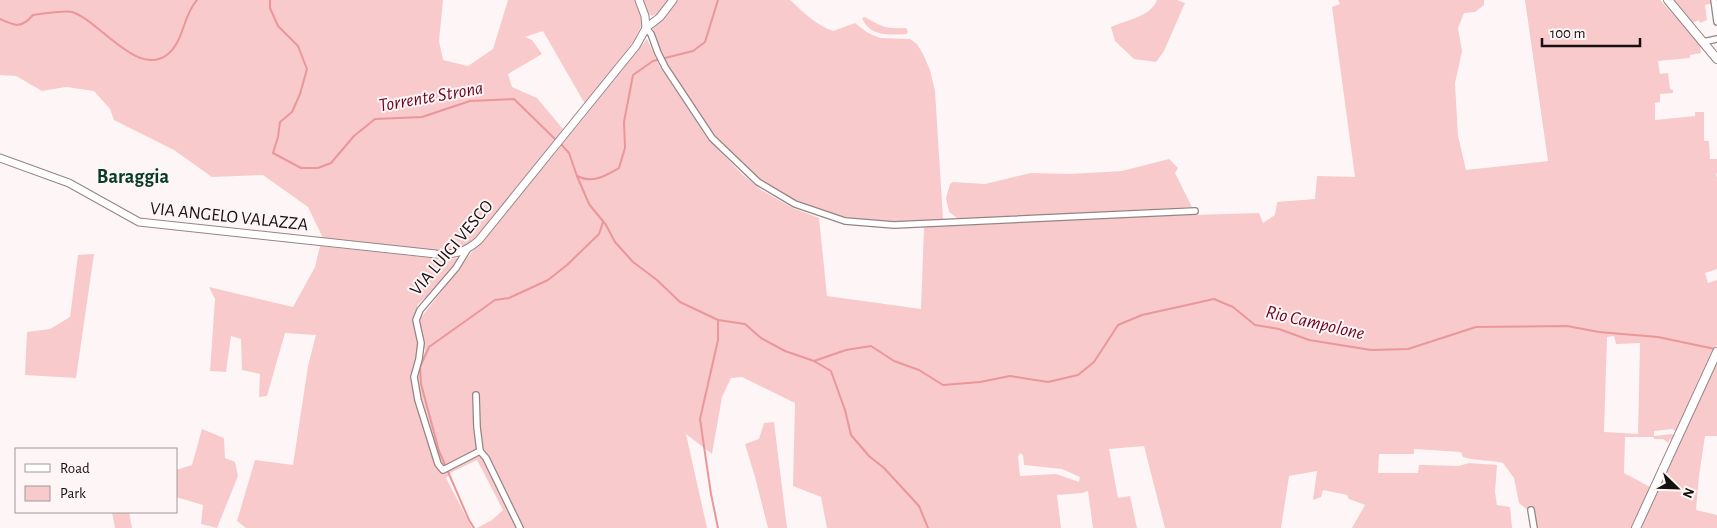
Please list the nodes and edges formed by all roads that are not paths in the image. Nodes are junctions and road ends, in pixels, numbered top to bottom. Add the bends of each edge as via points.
1 (639, 0) edge
2 (673, 0) edge
3 (1668, 0) edge
4 (1714, 0) edge
5 (1717, 22) edge
6 (646, 28) junction
7 (1717, 40) edge
8 (1703, 42) junction
9 (1717, 59) edge
10 (0, 158) edge
11 (1196, 211) dead end
12 (468, 250) junction
13 (1716, 353) edge
14 (476, 395) dead end
15 (480, 451) junction
16 (1531, 510) dead end
17 (520, 528) edge
18 (1534, 528) edge
19 (1636, 528) edge

1 - 6 street
2 - 6 street, VIA LUIGI VESCO
3 - 8 main road
4 - 5 street
6 - 11 street via 665,67 712,138 758,182 795,204 845,221 894,225
6 - 12 street, VIA LUIGI VESCO via 636,46
7 - 8 street
8 - 9 main road
10 - 12 street, VIA ANGELO VALAZZA via 69,183 139,222 436,254
12 - 15 street, VIA LUIGI VESCO via 420,310 416,320 421,342 414,377 418,400 438,464 443,470
13 - 19 main road
14 - 15 street
15 - 17 street
16 - 18 street

